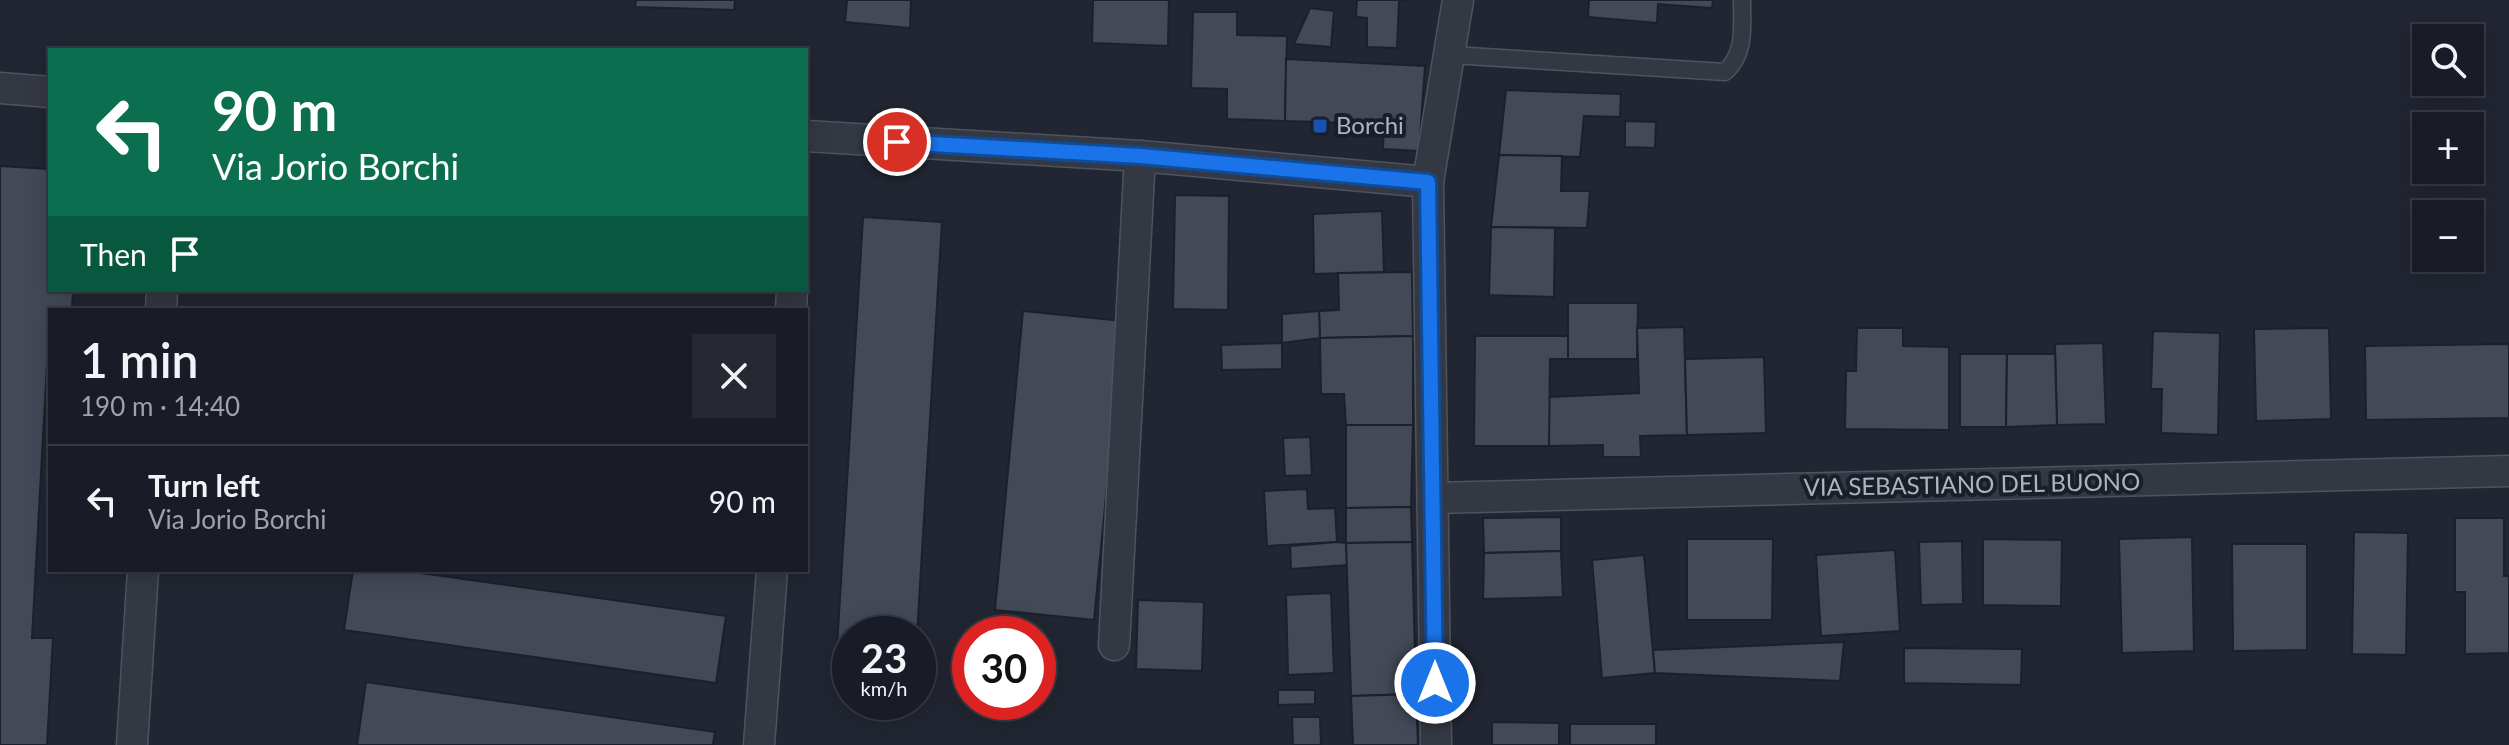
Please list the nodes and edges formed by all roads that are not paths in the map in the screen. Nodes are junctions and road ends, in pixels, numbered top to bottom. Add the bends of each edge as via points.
1 (1458, 0) edge
2 (1742, 0) edge
3 (1452, 55) junction
4 (0, 88) edge
5 (48, 92) edge
6 (808, 136) edge
7 (1140, 156) junction
8 (1428, 182) junction
9 (2509, 471) edge
10 (1434, 498) junction
11 (143, 572) edge
12 (772, 572) edge
13 (1114, 645) dead end
14 (132, 745) edge
15 (759, 745) edge
16 (1436, 745) edge

1 - 3 street
2 - 3 lane via 1742,41 1737,61 1725,72
3 - 8 street
4 - 5 street
6 - 7 street
7 - 8 street
7 - 13 street
8 - 10 street
9 - 10 street, VIA SEBASTIANO DEL BUONO
10 - 16 street
11 - 14 street
12 - 15 street

